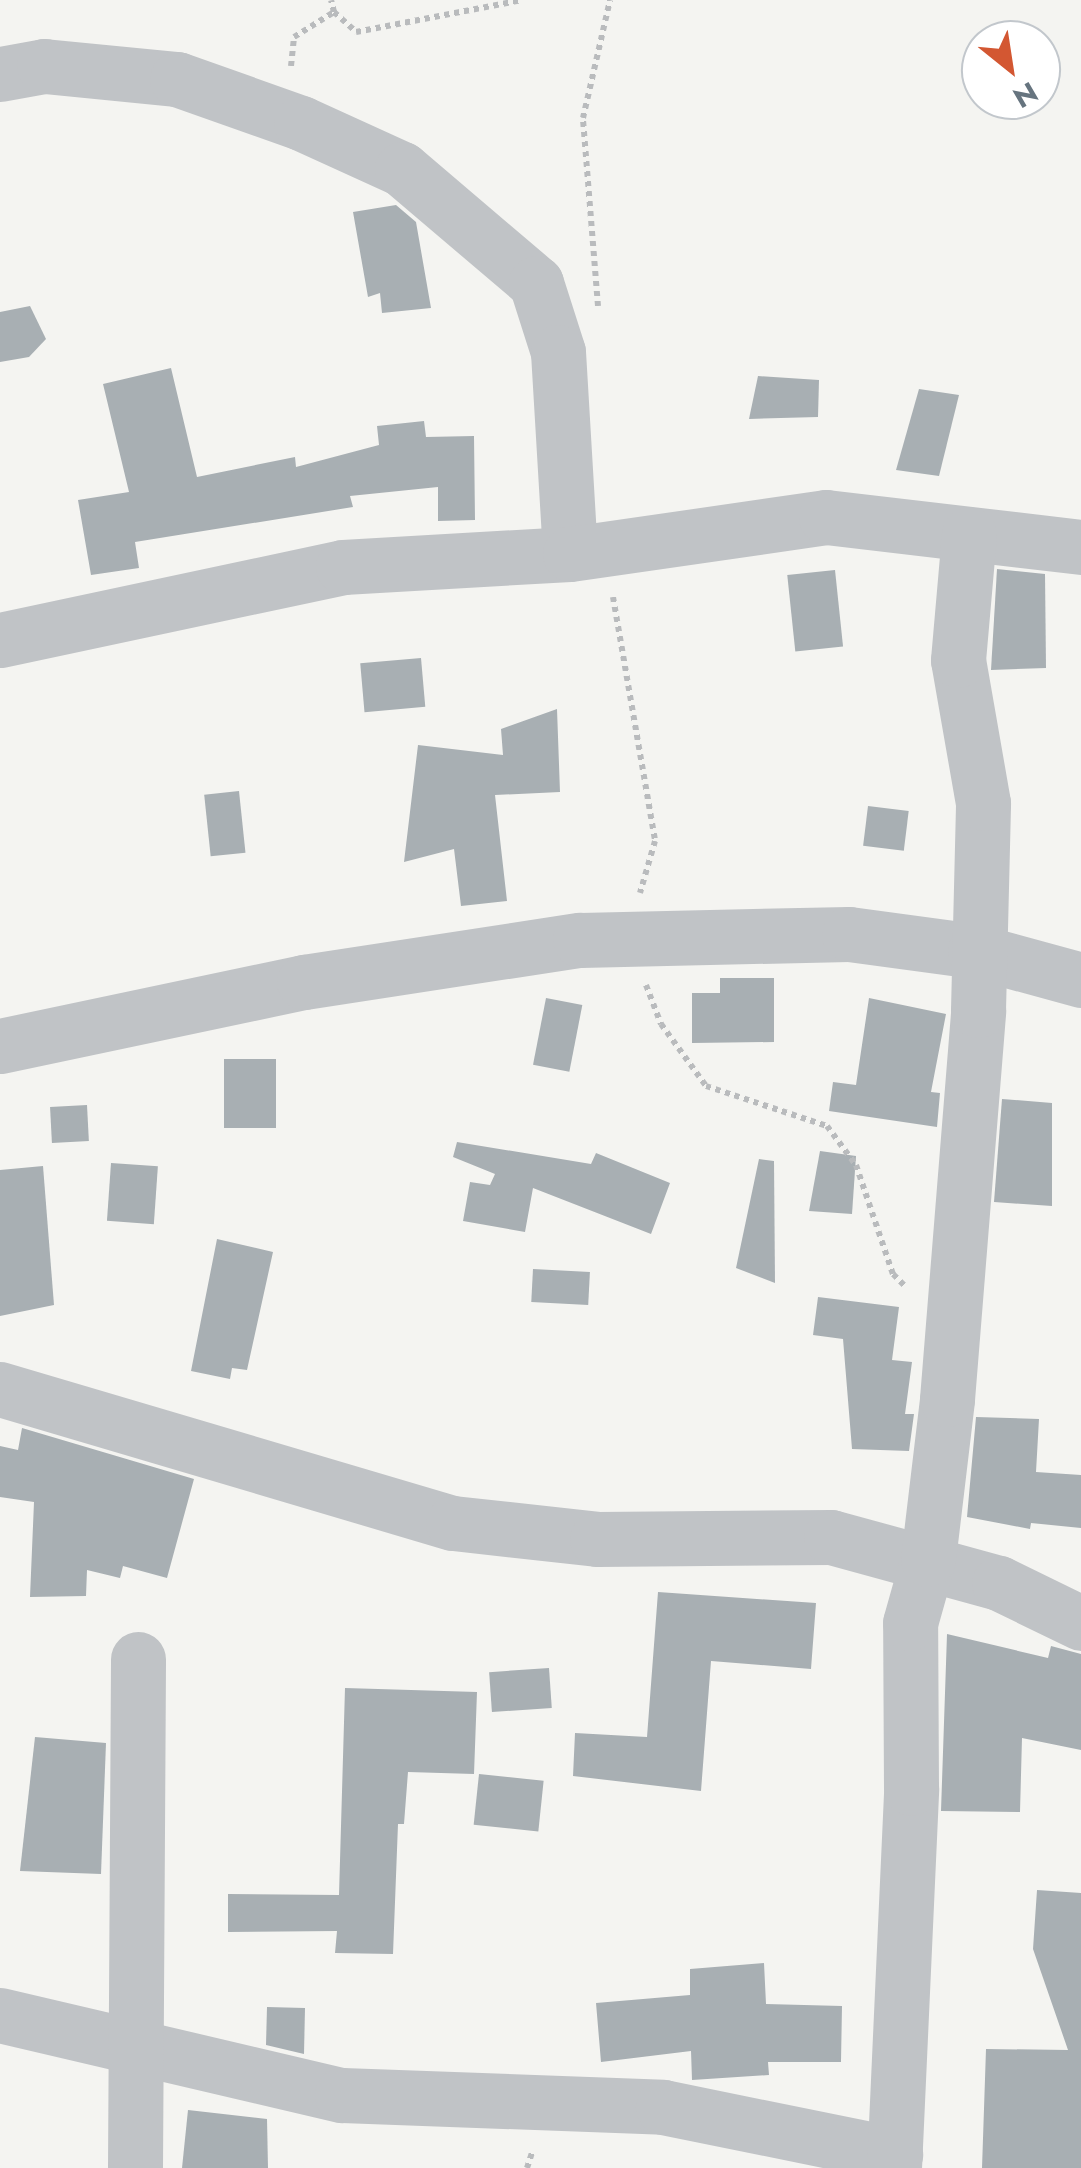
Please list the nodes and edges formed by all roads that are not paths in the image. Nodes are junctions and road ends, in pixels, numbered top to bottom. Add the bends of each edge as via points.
1 (0, 74) edge
2 (969, 534) junction
3 (1081, 547) edge
4 (594, 551) junction
5 (0, 640) edge
6 (975, 951) junction
7 (1081, 980) edge
8 (0, 1046) edge
9 (0, 1389) edge
10 (928, 1558) junction
11 (1081, 1624) edge
12 (138, 1659) dead end
13 (0, 2015) edge
14 (133, 2048) junction
15 (894, 2161) edge
16 (135, 2168) edge

1 - 4 street via 44,66 177,79 402,169 536,283 558,352
2 - 3 street
2 - 4 street via 826,517
2 - 6 street via 958,660 983,803
4 - 5 street via 343,568
6 - 7 street
6 - 8 street via 849,934 580,940 304,982
6 - 10 street via 978,1010
9 - 10 street via 452,1524 597,1539 831,1536
10 - 11 street via 999,1582
10 - 15 street via 910,1623 912,1788
12 - 14 street
13 - 14 street
14 - 15 street via 342,2096 663,2107
14 - 16 street

